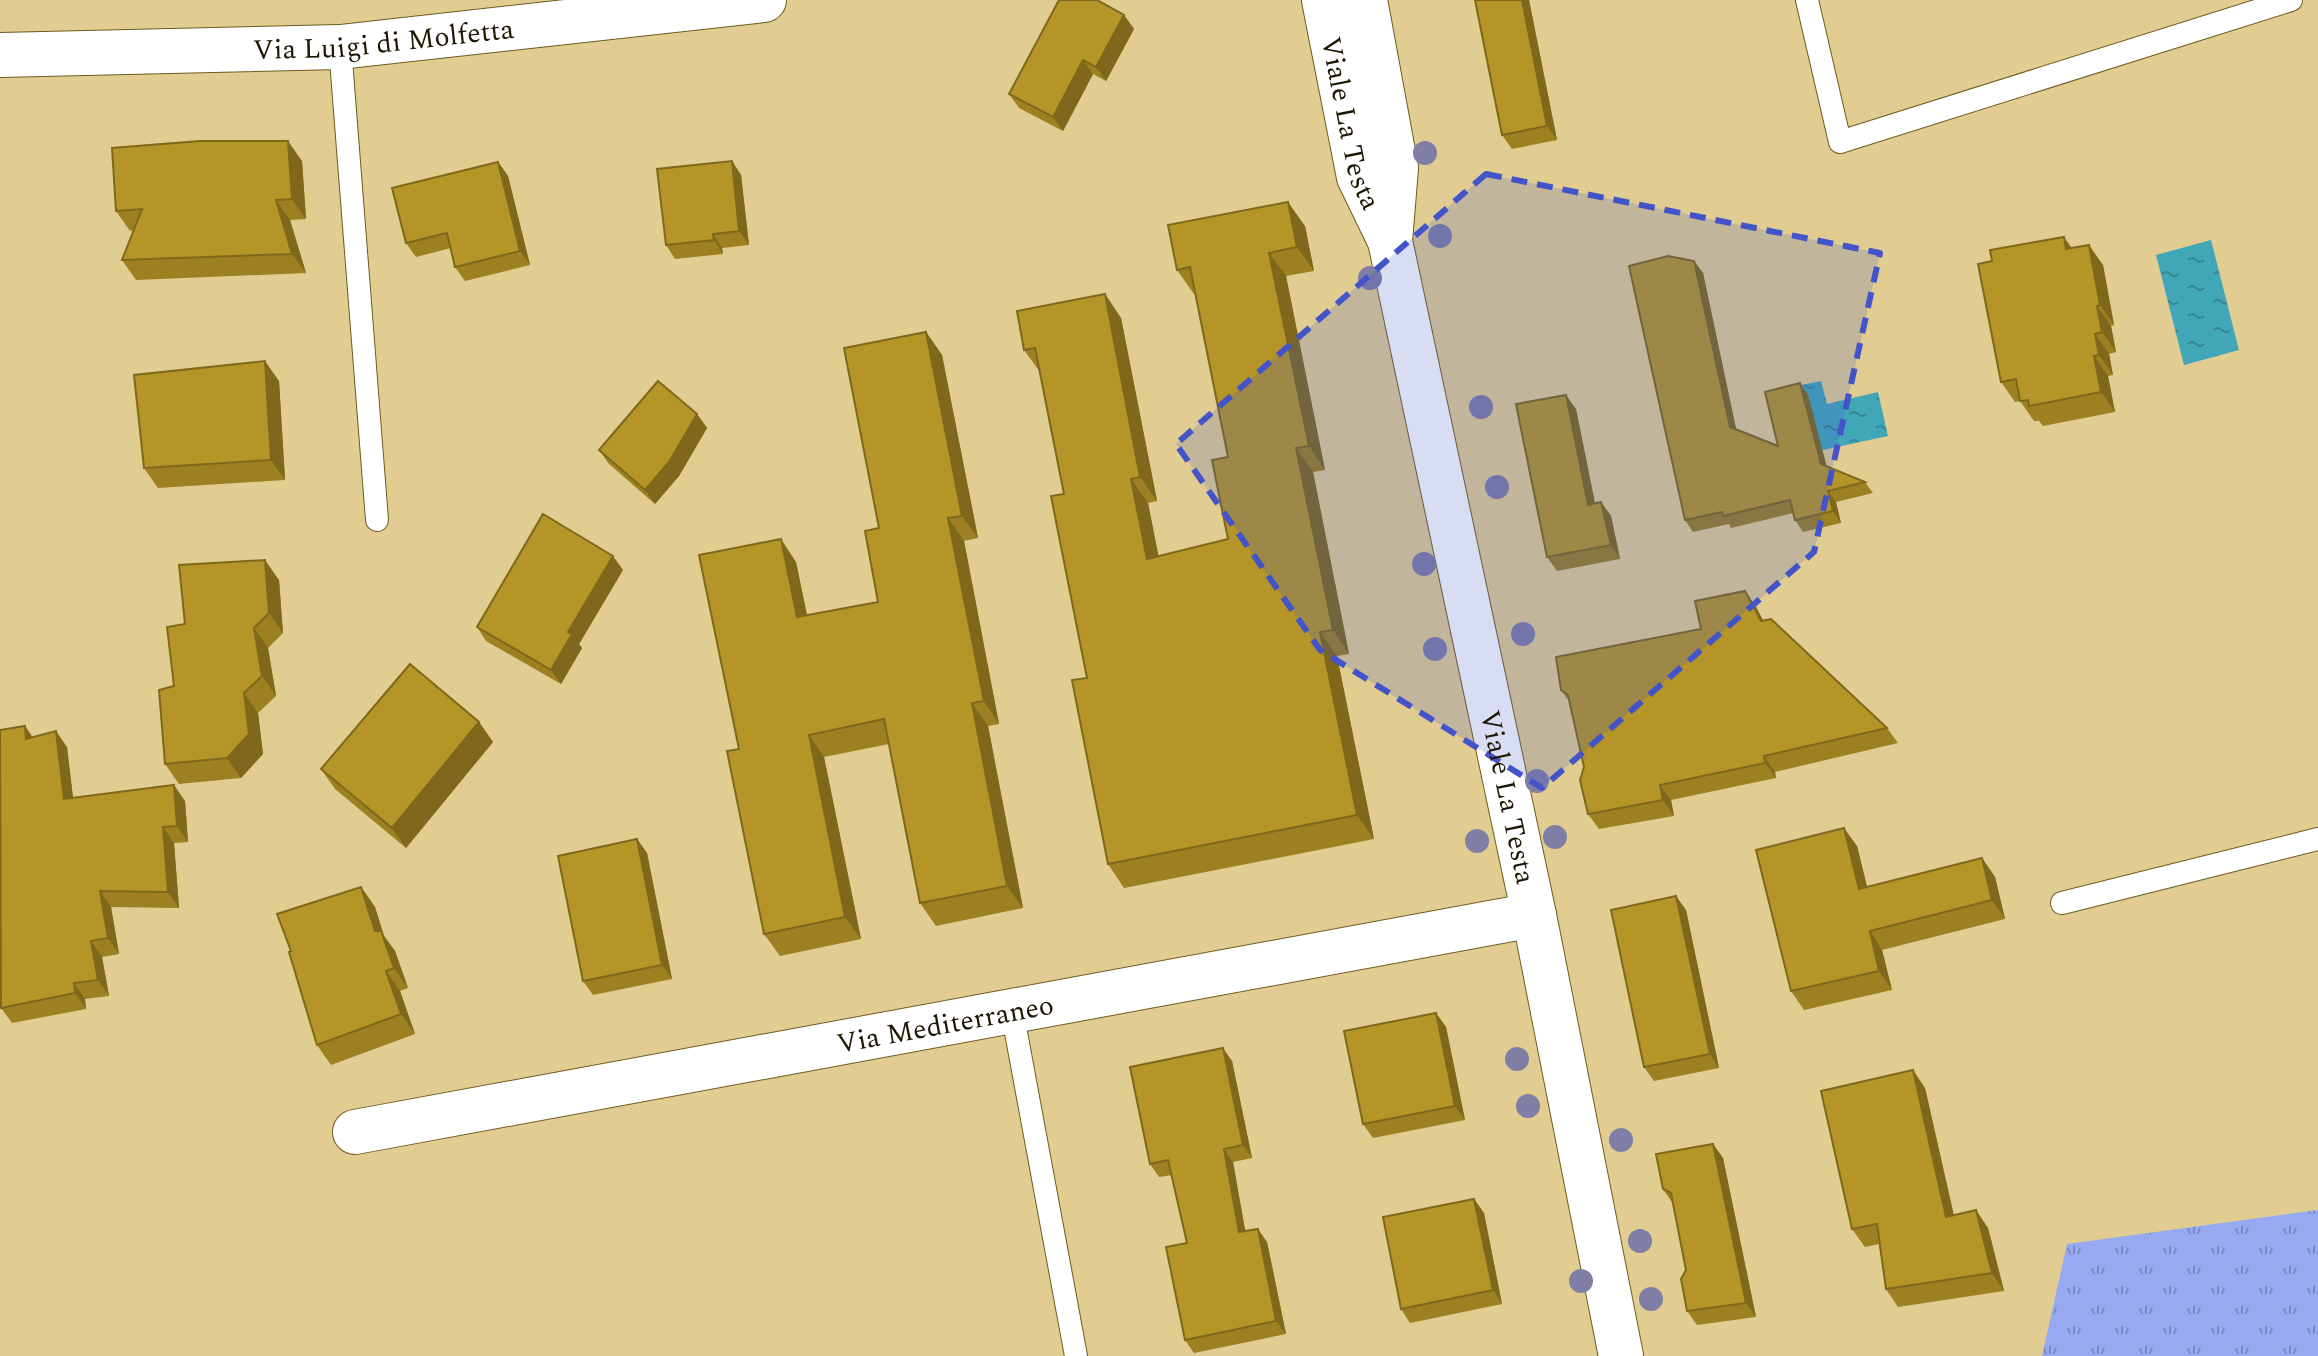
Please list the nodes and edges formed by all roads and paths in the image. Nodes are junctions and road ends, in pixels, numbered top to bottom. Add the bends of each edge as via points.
1 (764, 0) edge
2 (1324, 0) edge
3 (1365, 0) edge
4 (1807, 0) edge
5 (2291, 0) edge
6 (340, 47) junction
7 (0, 55) edge
8 (1390, 241) junction
9 (377, 520) dead end
10 (2318, 839) edge
11 (2062, 903) dead end
12 (1534, 915) junction
13 (1012, 1011) junction
14 (355, 1132) dead end
15 (1076, 1356) edge
16 (1621, 1356) edge

1 - 6 street, Via Luigi di Molfetta
2 - 8 street, Viale La Testa via 1359,177
3 - 8 street, Viale La Testa via 1396,168
4 - 5 lane via 1840,142
6 - 7 street, Via Luigi di Molfetta
6 - 9 lane
8 - 12 street, Viale La Testa
10 - 11 lane
12 - 13 street, Via Mediterraneo
12 - 16 street, Viale La Testa
13 - 14 street, Via Mediterraneo
13 - 15 lane

